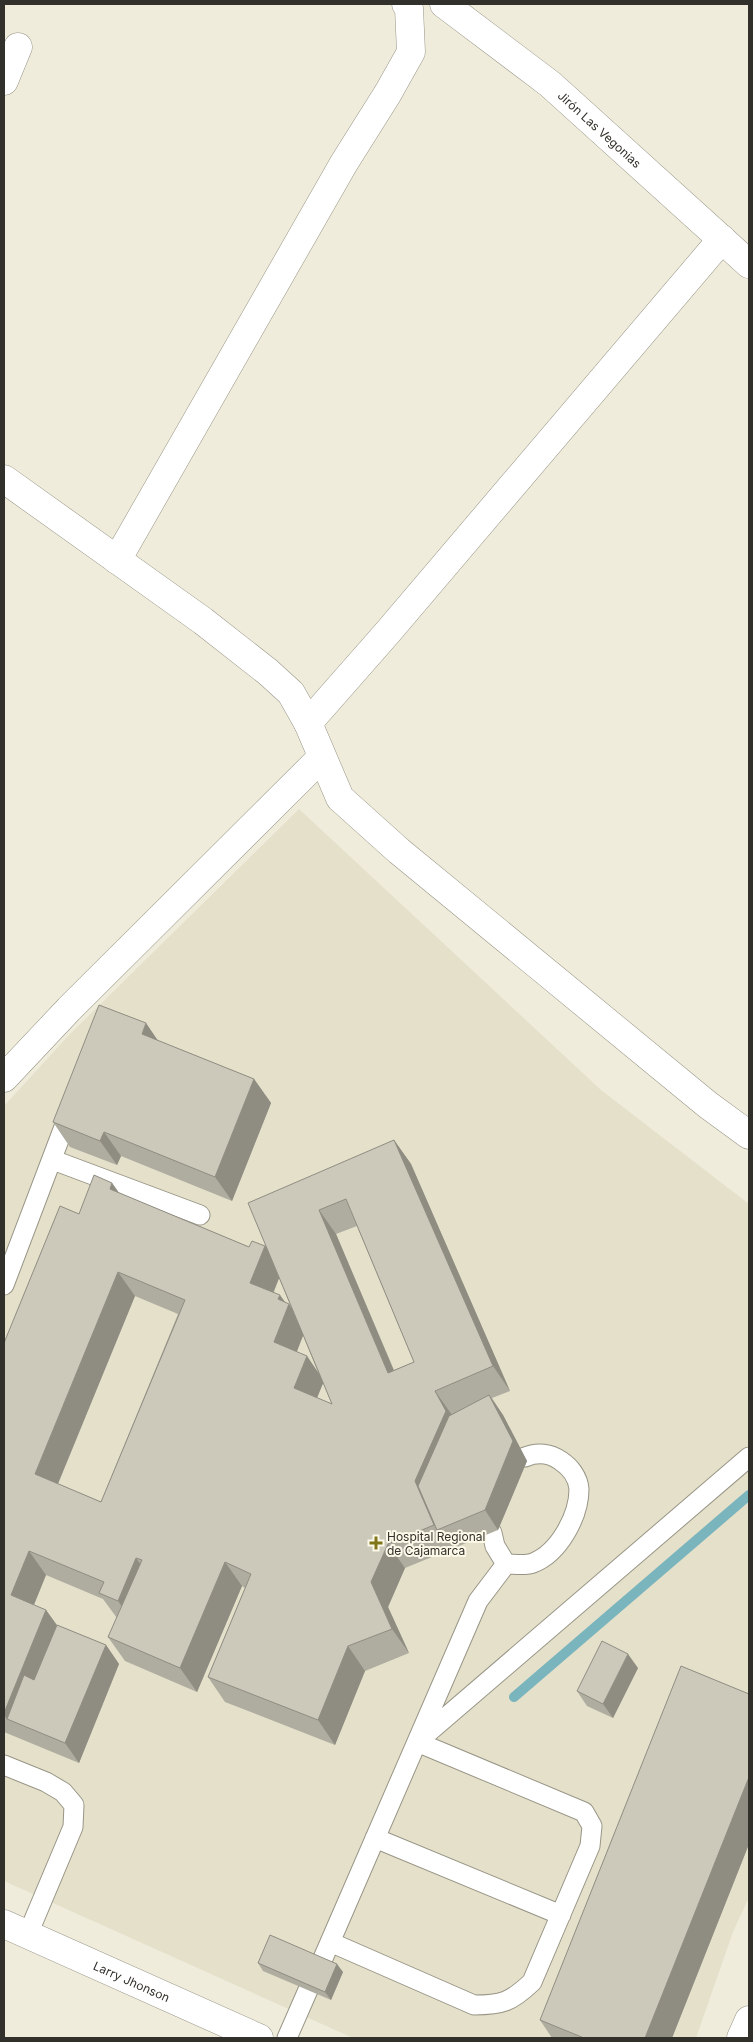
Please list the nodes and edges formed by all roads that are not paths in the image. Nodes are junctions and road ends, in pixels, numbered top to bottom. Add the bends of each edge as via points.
1 (406, 4) edge
2 (444, 4) edge
3 (18, 47) dead end
4 (4, 81) edge
5 (722, 240) junction
6 (749, 264) edge
7 (4, 479) edge
8 (117, 560) junction
9 (308, 723) junction
10 (321, 758) junction
11 (4, 1078) edge
12 (71, 1108) edge
13 (749, 1136) edge
14 (53, 1160) junction
15 (200, 1214) dead end
16 (4, 1285) edge
17 (525, 1457) dead end
18 (749, 1457) edge
19 (492, 1532) dead end
20 (506, 1564) junction
21 (417, 1742) junction
22 (4, 1764) edge
23 (375, 1838) junction
24 (561, 1915) junction
25 (4, 1924) edge
26 (28, 1934) junction
27 (330, 1942) junction
28 (321, 1963) edge
29 (308, 1990) edge
30 (749, 2020) edge
31 (259, 2038) edge
32 (287, 2038) edge
33 (741, 2038) edge

1 - 8 street via 409,8 411,52
2 - 5 street, Jirón Las Vegonias via 550,84
3 - 4 street
5 - 6 street, Jirón Las Vegonias
5 - 9 street
7 - 8 street
8 - 9 street via 268,672 291,693
9 - 10 street
10 - 11 street
10 - 13 street via 340,798 399,851
12 - 14 lane
14 - 15 lane
14 - 16 lane
17 - 20 lane via 536,1453 556,1457 571,1468 579,1487 577,1508 560,1541 546,1557 531,1564
18 - 21 lane
19 - 20 lane via 495,1546
20 - 21 lane via 478,1601
21 - 23 lane
21 - 24 lane via 584,1812 592,1826 590,1846
22 - 26 lane via 46,1782 63,1792 74,1805 73,1827
23 - 24 lane
23 - 27 lane
24 - 27 lane via 532,1982 515,1998 496,2005 474,2005
25 - 26 street, Larry Jhonson
26 - 31 street, Larry Jhonson
27 - 28 lane
29 - 32 lane
30 - 33 street

